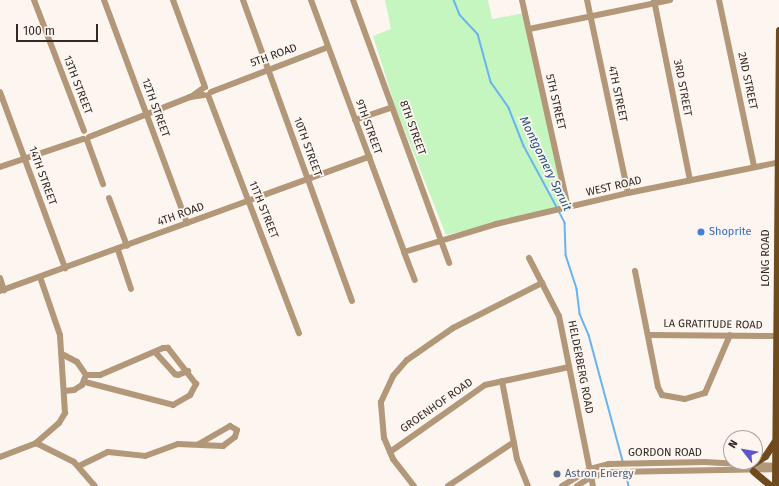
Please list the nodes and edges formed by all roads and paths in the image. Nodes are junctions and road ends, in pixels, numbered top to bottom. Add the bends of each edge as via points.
1 (34, 0) edge
2 (104, 0) edge
3 (173, 0) edge
4 (243, 0) edge
5 (311, 0) edge
6 (353, 0) edge
7 (522, 0) edge
8 (587, 0) edge
9 (670, 0) edge
10 (720, 0) edge
11 (655, 2) edge
12 (591, 16) junction
13 (528, 29) junction
14 (779, 30) edge
15 (328, 46) junction
16 (268, 68) junction
17 (207, 91) junction
18 (0, 92) edge
19 (778, 106) edge
20 (392, 107) junction
21 (146, 113) junction
22 (355, 120) junction
23 (85, 135) junction
24 (368, 156) junction
25 (24, 158) junction
26 (776, 163) junction
27 (754, 166) junction
28 (0, 167) edge
29 (308, 179) junction
30 (690, 180) junction
31 (103, 184) dead end
32 (628, 193) junction
33 (778, 196) edge
34 (109, 198) dead end
35 (249, 201) junction
36 (562, 209) junction
37 (187, 224) junction
38 (441, 239) junction
39 (127, 246) junction
40 (118, 250) junction
41 (404, 252) junction
42 (529, 258) dead end
43 (450, 263) dead end
44 (65, 268) junction
45 (635, 270) dead end
46 (40, 277) junction
47 (0, 278) edge
48 (415, 280) dead end
49 (542, 283) junction
50 (778, 287) edge
51 (131, 289) dead end
52 (2, 291) edge
53 (352, 301) dead end
54 (299, 333) dead end
55 (649, 335) junction
56 (730, 335) junction
57 (776, 336) junction
58 (155, 352) junction
59 (62, 354) junction
60 (569, 367) junction
61 (188, 371) junction
62 (86, 375) junction
63 (778, 378) edge
64 (502, 381) junction
65 (85, 382) junction
66 (64, 391) junction
67 (775, 438) junction
68 (514, 442) junction
69 (36, 443) junction
70 (199, 444) junction
71 (390, 452) junction
72 (0, 457) edge
73 (763, 458) edge
74 (79, 466) junction
75 (723, 466) edge
76 (763, 467) edge
77 (777, 467) edge
78 (723, 468) edge
79 (590, 469) junction
80 (755, 470) edge
81 (591, 478) junction
82 (95, 486) edge
83 (414, 486) edge
84 (448, 486) edge
85 (528, 486) edge
86 (562, 486) edge
87 (577, 486) edge
88 (593, 486) edge
89 (771, 486) edge
90 (775, 486) edge

1 - 23 street, 13TH STREET
2 - 21 street, 12TH STREET
3 - 17 street, 11TH STREET
4 - 16 street, 10TH STREET
5 - 15 street, 9TH STREET
6 - 20 street, 8TH STREET
7 - 13 street, 5TH STREET
8 - 12 street, 4TH STREET
9 - 11 street
10 - 27 street, 2ND STREET
11 - 12 street
11 - 30 street, 3RD STREET
12 - 13 street
12 - 32 street, 4TH STREET
13 - 36 street, 5TH STREET
14 - 19 main road, LONG ROAD
15 - 16 street, 5TH ROAD
15 - 22 street, 9TH STREET
16 - 17 street, 5TH ROAD
16 - 29 street, 10TH STREET
17 - 21 street, 5TH ROAD
17 - 35 street, 11TH STREET
18 - 25 street, 14TH STREET
19 - 26 main road, LONG ROAD
20 - 22 street
20 - 38 street, 8TH STREET
21 - 23 street, 5TH ROAD
21 - 37 street, 12TH STREET
22 - 24 street, 9TH STREET
23 - 25 street, 5TH ROAD
23 - 31 street, 13TH STREET
24 - 29 street, 4TH ROAD
24 - 41 street, 9TH STREET
25 - 28 street, 5TH ROAD
25 - 44 street, 14TH STREET
26 - 27 street, WEST ROAD
26 - 33 main road, LONG ROAD
27 - 30 street, WEST ROAD
29 - 35 street, 4TH ROAD
29 - 53 street, 10TH STREET
30 - 32 street, WEST ROAD
32 - 36 street, WEST ROAD
33 - 50 main road, LONG ROAD
34 - 39 street
35 - 37 street, 4TH ROAD
35 - 54 street, 11TH STREET
36 - 38 street, WEST ROAD
37 - 39 street, 4TH ROAD
38 - 41 street, WEST ROAD
38 - 43 street, 8TH STREET
39 - 40 street, 4TH ROAD
40 - 44 street, 4TH ROAD
40 - 51 street
41 - 48 street, 9TH STREET
42 - 49 street, HELDERBERG ROAD
44 - 46 street, 4TH ROAD
45 - 55 street
46 - 52 street, 4TH ROAD
46 - 59 street via 56,322
47 - 52 street
49 - 60 street, HELDERBERG ROAD via 559,316
49 - 71 street via 463,322 399,367 381,402 384,438
50 - 57 main road, LONG ROAD
55 - 56 street, LA GRATITUDE ROAD
55 - 56 street via 659,392 676,399 694,398 704,393
56 - 57 street, LA GRATITUDE ROAD
57 - 63 main road, LONG ROAD
58 - 61 street via 175,374
58 - 61 street via 163,348 171,349
58 - 62 street via 100,375
59 - 62 street via 77,362
59 - 66 street
60 - 64 street, GROENHOF ROAD
60 - 79 street, HELDERBERG ROAD
61 - 65 street via 195,381 195,388 184,400 172,405
62 - 65 street
63 - 67 main road, LONG ROAD
64 - 68 street
64 - 71 street, GROENHOF ROAD via 485,385
65 - 66 street via 74,390
66 - 69 street via 66,413
67 - 73 main road
67 - 77 main road, LONG ROAD
68 - 84 street
68 - 85 street via 519,465
69 - 72 street
69 - 74 street
70 - 70 street via 228,427 234,426 237,430 235,437 223,446
70 - 74 street via 173,445 145,456 108,452
71 - 83 street
74 - 82 street
75 - 79 street, GORDON ROAD via 623,463
76 - 77 street, GORDON ROAD
77 - 90 main road, LONG ROAD
78 - 81 street, GORDON ROAD via 625,471
79 - 81 street, HELDERBERG ROAD
79 - 86 street, GORDON ROAD
80 - 89 main road
81 - 87 street, GORDON ROAD
81 - 88 street, HELDERBERG ROAD

